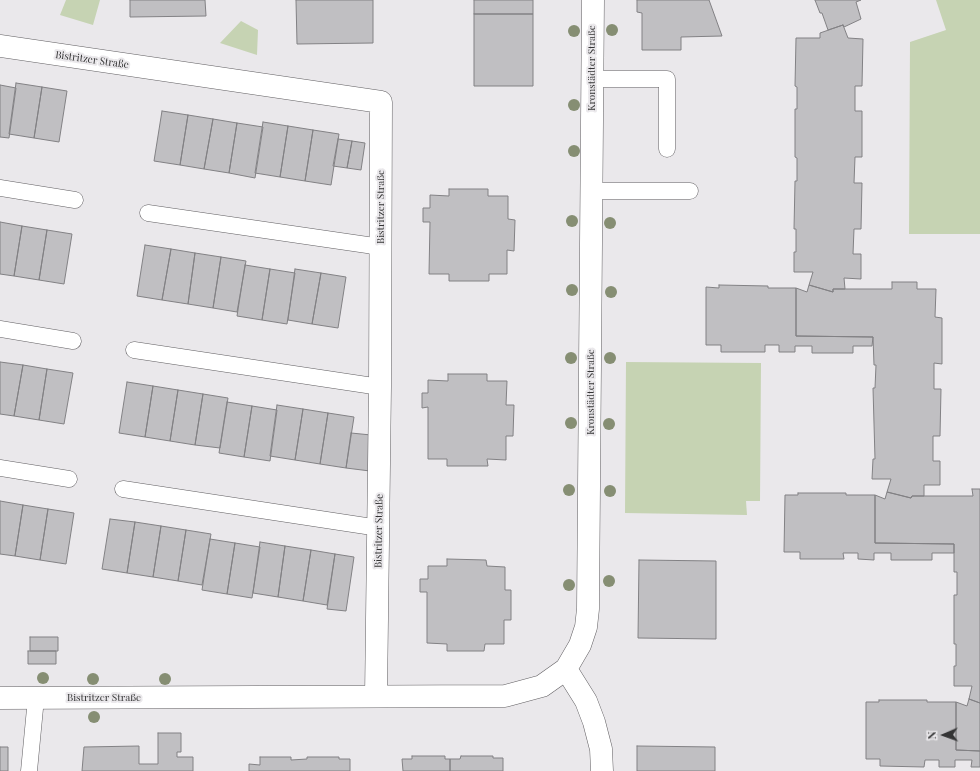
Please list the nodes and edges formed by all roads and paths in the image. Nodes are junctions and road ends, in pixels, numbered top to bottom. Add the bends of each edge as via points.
1 (593, 0) edge
2 (0, 46) edge
3 (592, 79) junction
4 (667, 149) dead end
5 (0, 188) edge
6 (592, 191) junction
7 (690, 192) dead end
8 (74, 200) dead end
9 (148, 213) dead end
10 (381, 247) junction
11 (0, 329) edge
12 (73, 341) dead end
13 (134, 350) dead end
14 (380, 387) junction
15 (0, 468) edge
16 (69, 479) dead end
17 (123, 489) dead end
18 (379, 528) junction
19 (566, 669) junction
20 (376, 696) junction
21 (0, 698) edge
22 (36, 698) junction
23 (29, 771) edge
24 (602, 771) edge

1 - 3 street, Kronstädter Straße
2 - 10 street, Bistritzer Straße via 381,102
3 - 4 lane via 667,79
3 - 6 street, Kronstädter Straße
5 - 8 lane
6 - 7 lane
6 - 19 street, Kronstädter Straße via 588,609 580,645
9 - 10 lane
10 - 14 street, Bistritzer Straße
11 - 12 lane
13 - 14 lane
14 - 18 street, Bistritzer Straße
15 - 16 lane
17 - 18 lane
18 - 20 street, Bistritzer Straße
19 - 20 street, Bistritzer Straße via 542,686 505,696
19 - 24 street via 584,697 594,722 601,749
20 - 22 street, Bistritzer Straße
21 - 22 street, Bistritzer Straße
22 - 23 lane

